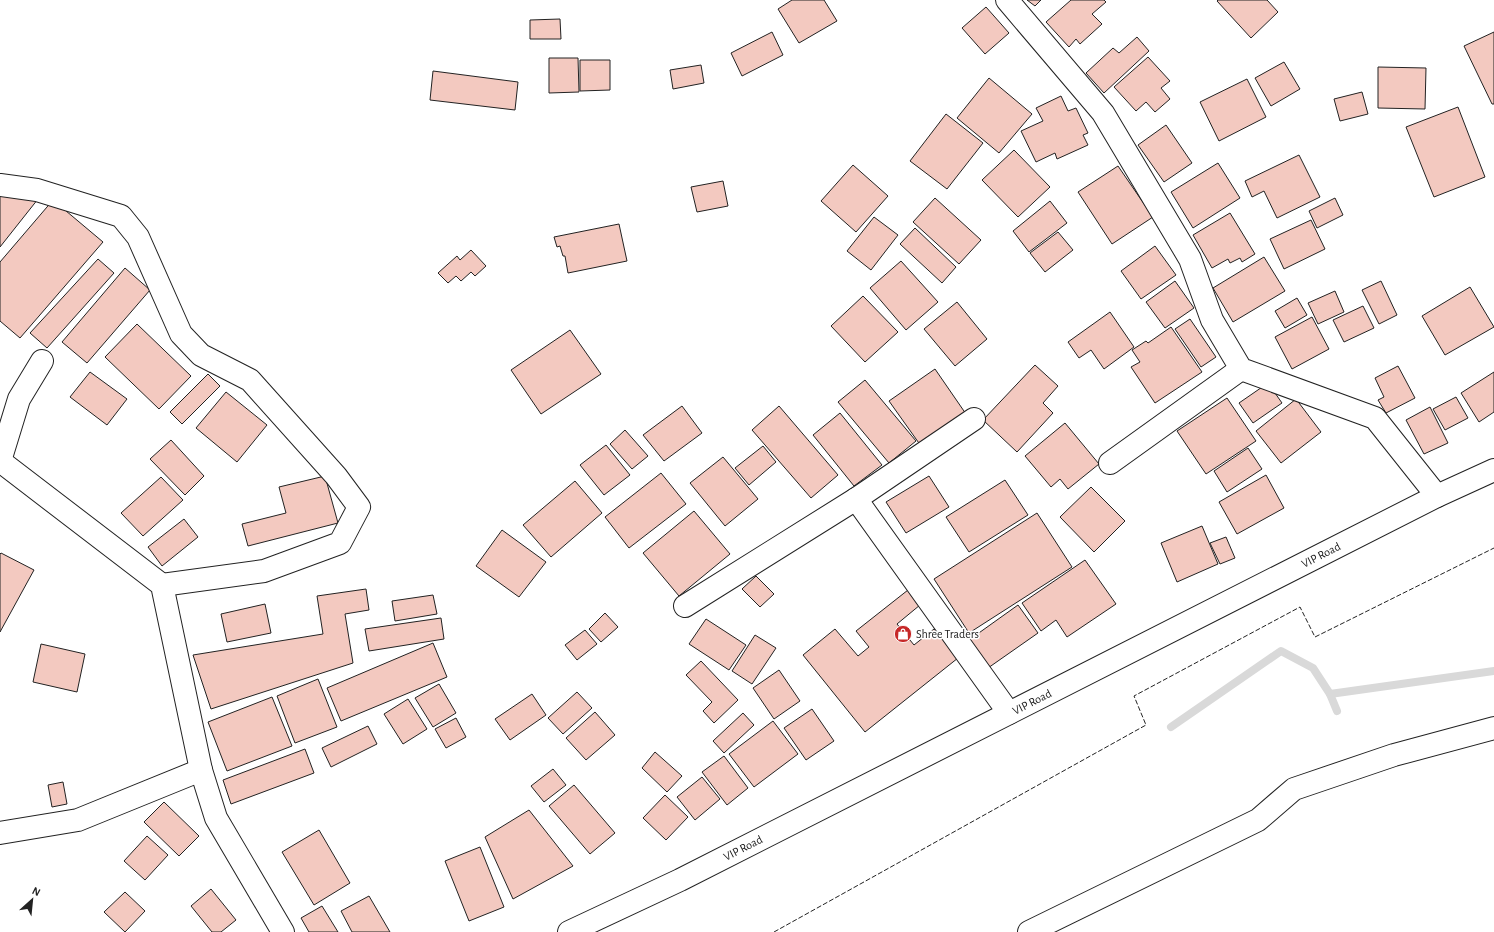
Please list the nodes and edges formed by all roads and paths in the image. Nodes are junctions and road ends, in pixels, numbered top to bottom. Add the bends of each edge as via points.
1 (1006, 0) edge
2 (0, 185) edge
3 (42, 361) dead end
4 (1241, 369) junction
5 (974, 419) dead end
6 (0, 461) edge
7 (1110, 463) dead end
8 (1494, 470) edge
9 (1437, 496) junction
10 (856, 499) junction
11 (162, 584) junction
12 (685, 606) dead end
13 (1009, 713) junction
14 (1494, 728) edge
15 (201, 770) junction
16 (0, 833) edge
17 (283, 932) edge
18 (569, 932) edge
19 (1029, 932) edge

1 - 4 main road via 1103,113 1190,260 1212,320
2 - 11 main road via 36,190 121,216 138,237 181,334 201,355 250,380 336,476 359,507 340,543 264,571
3 - 6 main road via 19,399
4 - 7 main road
4 - 9 main road via 1375,418
5 - 10 main road
6 - 11 main road
8 - 9 main road, VIP Road
9 - 13 main road, VIP Road
10 - 12 main road
10 - 13 main road
11 - 15 main road
13 - 18 main road, VIP Road via 680,880
14 - 19 main road via 1394,755 1294,789 1258,820
15 - 16 main road via 78,820
15 - 17 main road via 216,818

